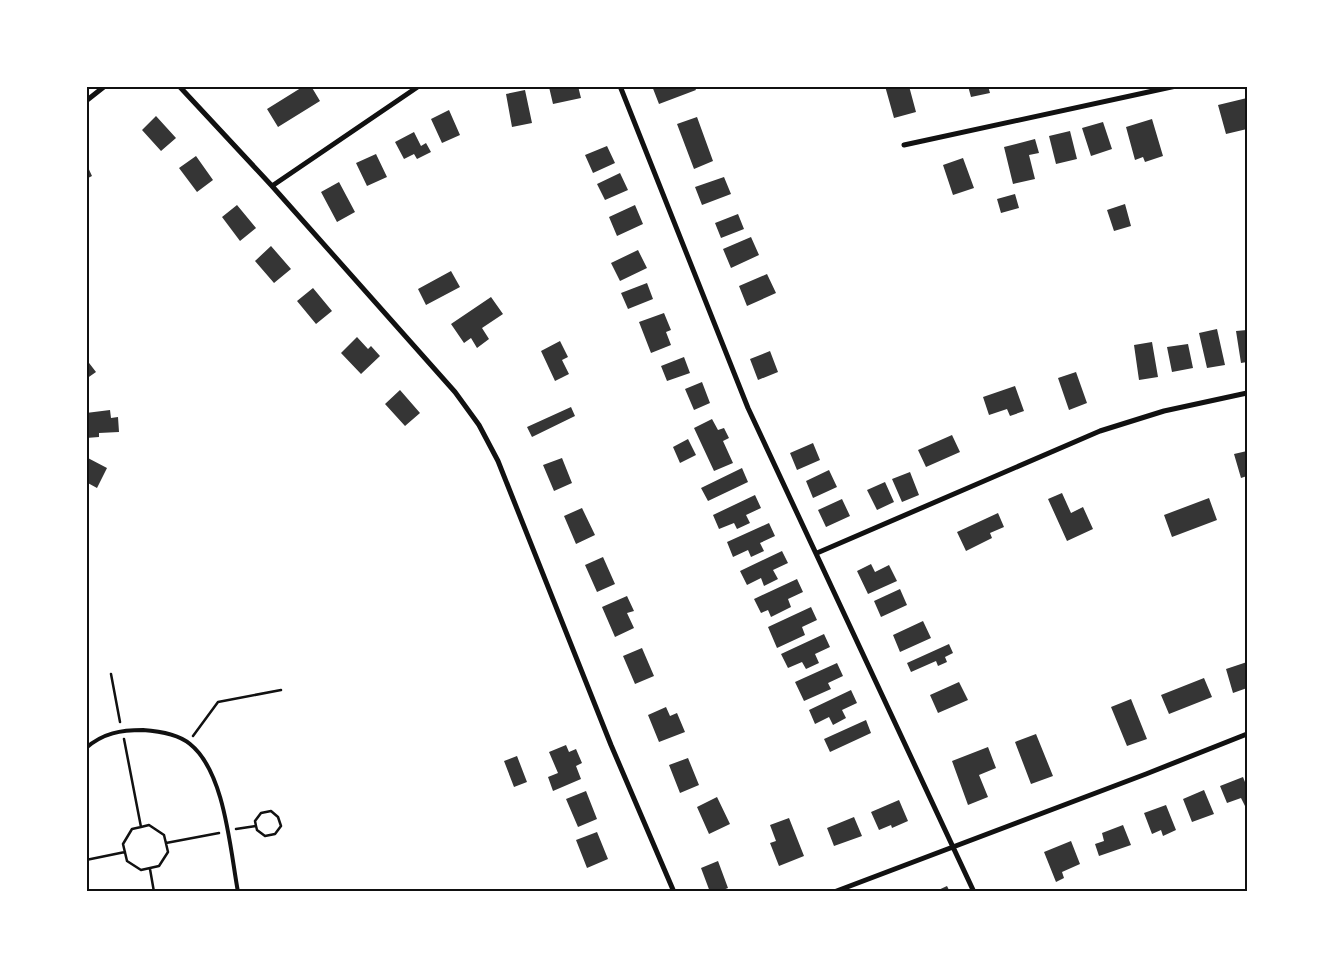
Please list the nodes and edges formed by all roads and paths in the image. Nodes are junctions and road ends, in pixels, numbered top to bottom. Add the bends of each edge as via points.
1 (105, 86) edge
2 (179, 86) edge
3 (419, 86) edge
4 (620, 86) edge
5 (1176, 86) edge
6 (86, 101) edge
7 (904, 145) dead end
8 (272, 186) junction
9 (1247, 393) edge
10 (817, 553) junction
11 (111, 674) dead end
12 (281, 690) dead end
13 (122, 730) junction
14 (1247, 734) edge
15 (188, 743) junction
16 (86, 748) edge
17 (256, 826) junction
18 (141, 827) junction
19 (226, 831) junction
20 (166, 843) junction
21 (954, 847) junction
22 (125, 852) junction
23 (86, 860) edge
24 (150, 868) junction
25 (154, 892) edge
26 (238, 892) edge
27 (674, 892) edge
28 (834, 892) edge
29 (974, 892) edge

1 - 6 street
2 - 8 street
3 - 8 street
4 - 10 street via 734,374
5 - 7 street
8 - 27 street via 455,392 479,425 498,461
9 - 10 street via 1164,411 1100,431
10 - 21 street
11 - 13 path
12 - 15 path via 218,702
13 - 15 lane via 159,731
13 - 16 lane via 96,739
13 - 18 path
14 - 21 street
15 - 19 lane via 211,769
17 - 17 path via 265,836 275,834 280,826 278,817 271,811 261,813 255,821
17 - 19 path
18 - 20 path via 149,825 164,835
18 - 22 path via 132,829 123,844
19 - 20 path
19 - 26 lane
20 - 24 path via 168,852 159,866
21 - 28 street
21 - 29 street
22 - 23 path
22 - 24 path via 127,861 141,870
24 - 25 path

